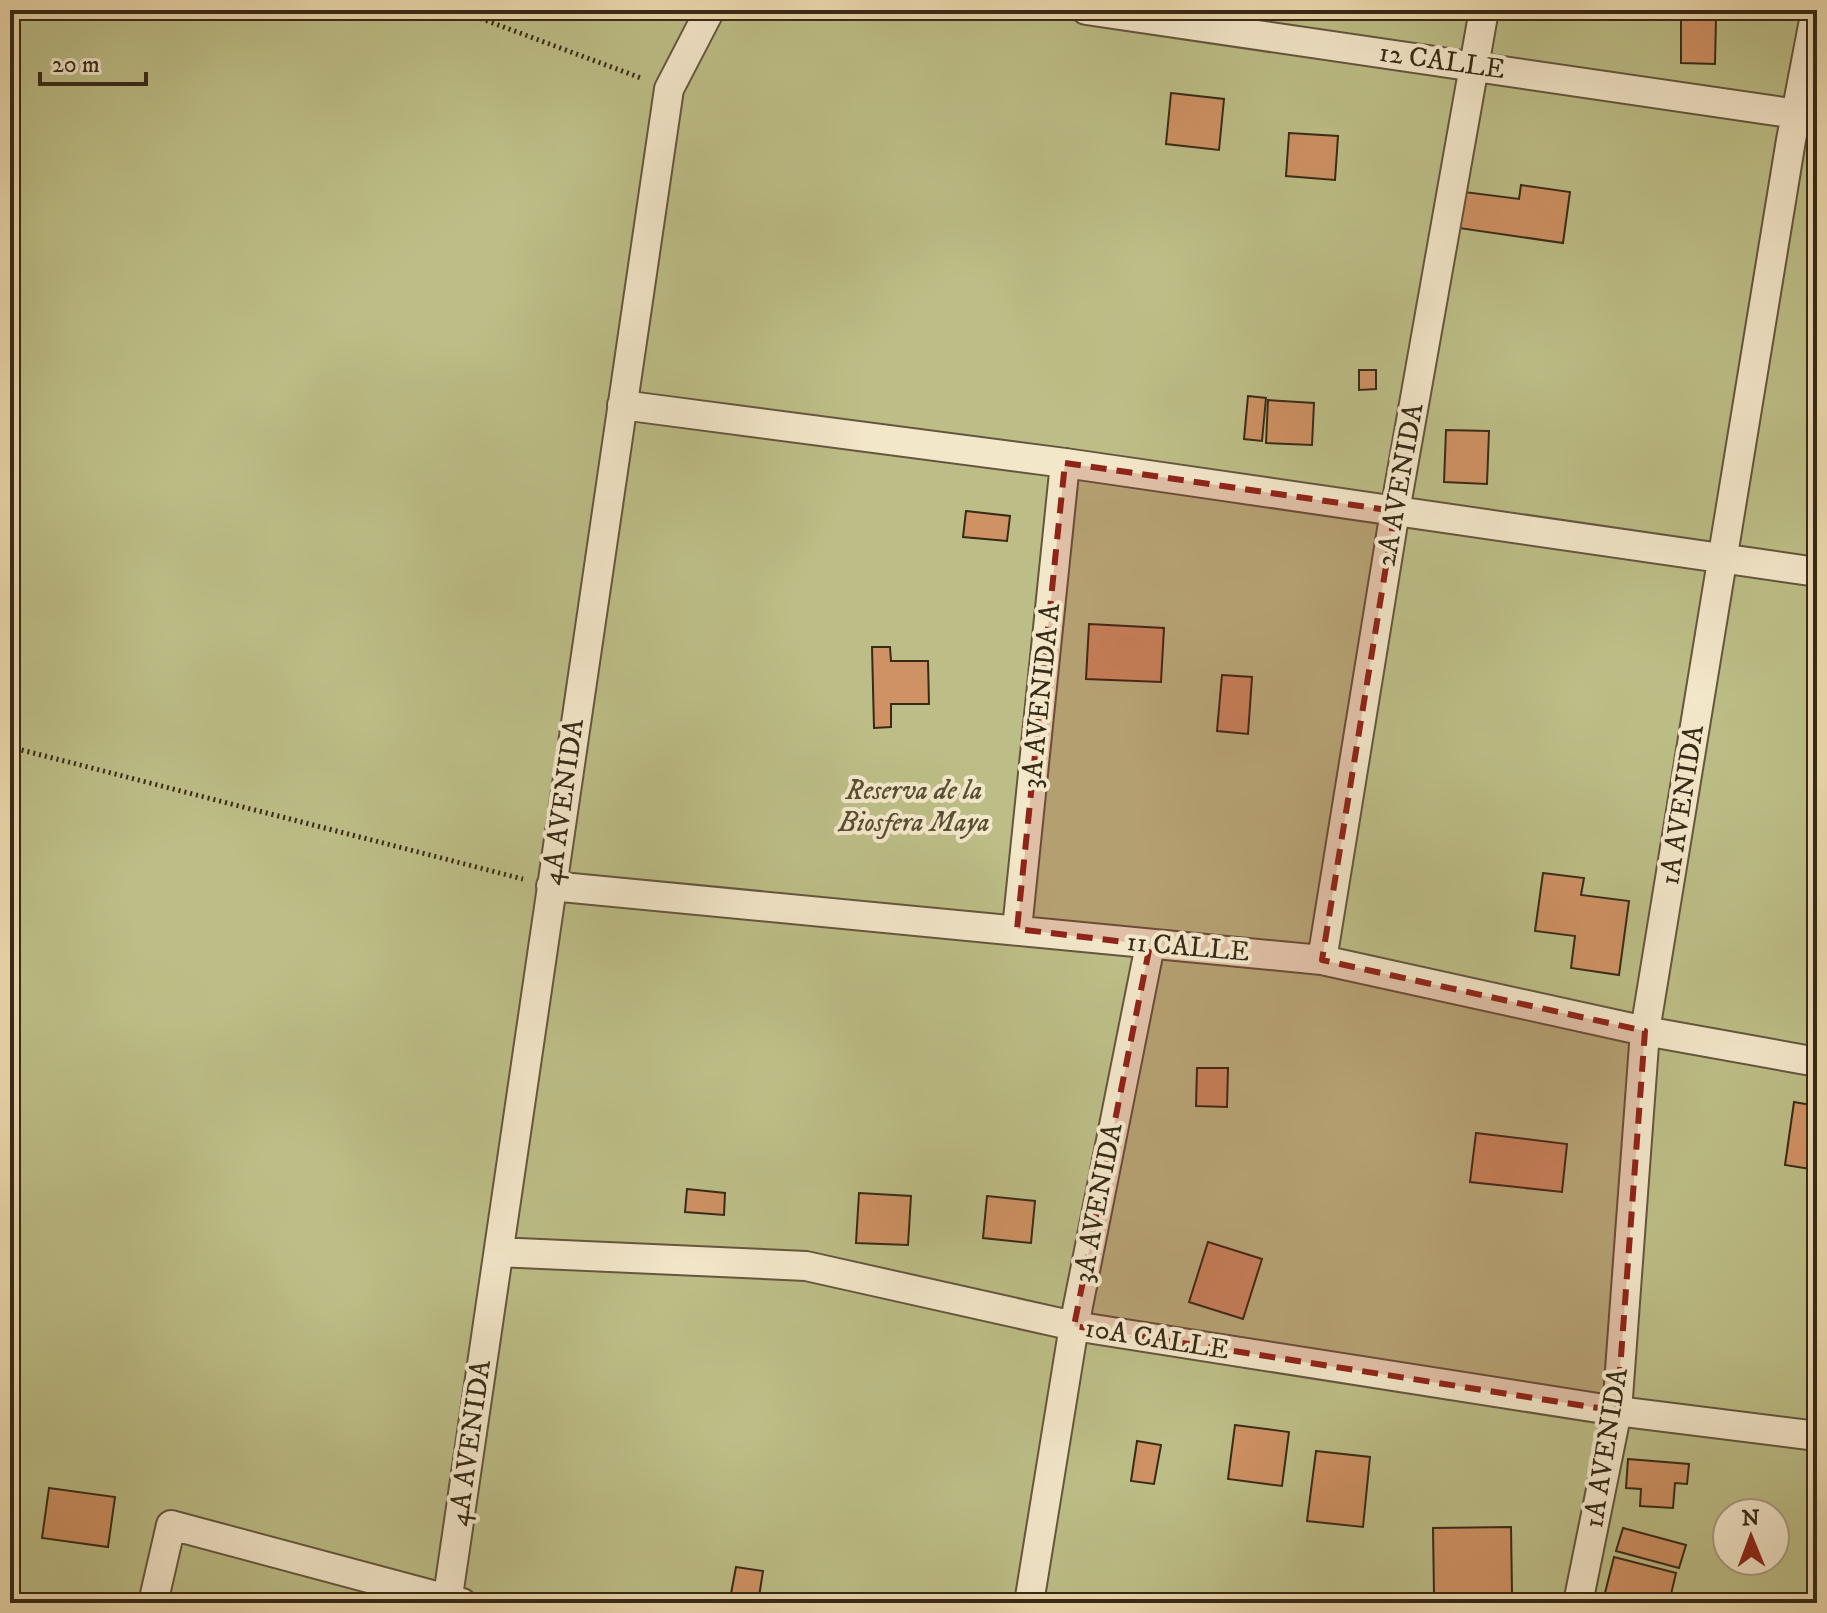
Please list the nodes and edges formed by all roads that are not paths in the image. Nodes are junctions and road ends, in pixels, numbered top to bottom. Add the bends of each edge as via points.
1 (710, 10) edge
2 (1086, 10) edge
3 (1484, 10) edge
4 (1816, 10) edge
5 (1473, 65) junction
6 (1797, 114) junction
7 (622, 405) junction
8 (1065, 463) junction
9 (1395, 511) junction
10 (1723, 559) junction
11 (1817, 572) edge
12 (551, 886) junction
13 (1017, 929) junction
14 (1150, 945) junction
15 (1322, 960) junction
16 (1645, 1031) junction
17 (1817, 1062) edge
18 (499, 1252) junction
19 (1074, 1326) junction
20 (1617, 1411) junction
21 (1817, 1436) edge
22 (452, 1602) edge
23 (153, 1603) edge
24 (1029, 1603) edge
25 (1578, 1603) edge

1 - 7 street, 4A AVENIDA via 669,89
2 - 5 street, 12 CALLE
3 - 5 street, 2A AVENIDA
4 - 6 street, 1A AVENIDA
5 - 6 street, 12 CALLE
5 - 9 street, 2A AVENIDA
6 - 10 street, 1A AVENIDA
7 - 8 street
7 - 12 street, 4A AVENIDA
8 - 9 street
8 - 13 street, 3A AVENIDA A
9 - 10 street
9 - 15 street, 2A AVENIDA
10 - 11 street
10 - 16 street, 1A AVENIDA
12 - 13 street, 11 CALLE
12 - 18 street, 4A AVENIDA
13 - 14 street, 11 CALLE
14 - 15 street, 11 CALLE
14 - 19 street, 3A AVENIDA
15 - 16 street, 11 CALLE
16 - 17 street, 11 CALLE
16 - 20 street, 1A AVENIDA
18 - 19 street, 10A CALLE via 806,1266
18 - 22 street, 4A AVENIDA
19 - 20 street, 10A CALLE
19 - 24 street, 3A AVENIDA
20 - 21 street, 10A CALLE
20 - 25 street, 1A AVENIDA
22 - 23 street via 171,1525

